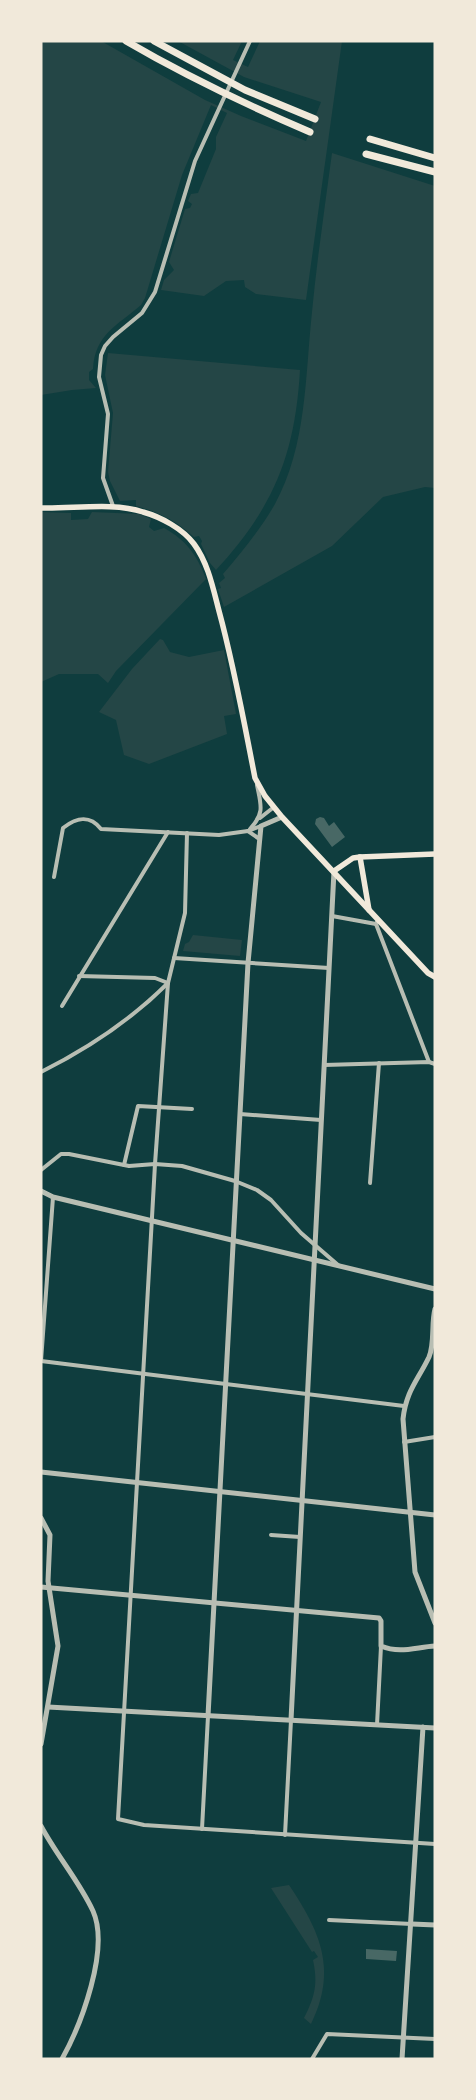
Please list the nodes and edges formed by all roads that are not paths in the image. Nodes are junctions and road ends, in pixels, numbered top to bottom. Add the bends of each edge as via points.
1 (126, 41) edge
2 (154, 41) edge
3 (250, 41) edge
4 (315, 119) dead end
5 (310, 132) dead end
6 (370, 139) dead end
7 (366, 154) dead end
8 (435, 158) edge
9 (435, 172) edge
10 (113, 506) junction
11 (41, 508) edge
12 (255, 778) junction
13 (274, 807) junction
14 (282, 817) junction
15 (260, 818) junction
16 (261, 826) junction
17 (248, 831) junction
18 (168, 832) junction
19 (187, 833) junction
20 (258, 840) junction
21 (435, 854) edge
22 (362, 857) junction
23 (331, 868) junction
24 (54, 877) dead end
25 (369, 910) junction
26 (332, 916) junction
27 (377, 922) junction
28 (174, 958) junction
29 (248, 963) junction
30 (329, 968) junction
31 (79, 976) junction
32 (435, 976) edge
33 (168, 983) junction
34 (62, 1006) dead end
35 (379, 1062) junction
36 (429, 1062) junction
37 (324, 1064) junction
38 (435, 1064) edge
39 (41, 1072) edge
40 (159, 1107) junction
41 (192, 1109) dead end
42 (240, 1114) junction
43 (321, 1120) junction
44 (155, 1164) junction
45 (124, 1165) junction
46 (41, 1170) edge
47 (235, 1181) junction
48 (370, 1183) dead end
49 (41, 1191) edge
50 (53, 1197) junction
51 (152, 1221) junction
52 (233, 1241) junction
53 (316, 1246) junction
54 (315, 1260) junction
55 (339, 1265) junction
56 (435, 1289) edge
57 (435, 1309) edge
58 (41, 1361) edge
59 (144, 1373) junction
60 (225, 1383) junction
61 (307, 1394) junction
62 (404, 1406) junction
63 (435, 1437) edge
64 (404, 1442) junction
65 (41, 1472) edge
66 (138, 1481) junction
67 (219, 1491) junction
68 (302, 1500) junction
69 (411, 1513) junction
70 (435, 1516) edge
71 (41, 1518) edge
72 (271, 1535) dead end
73 (300, 1537) junction
74 (41, 1587) edge
75 (49, 1588) junction
76 (130, 1595) junction
77 (213, 1603) junction
78 (296, 1611) junction
79 (435, 1624) edge
80 (381, 1646) junction
81 (435, 1646) edge
82 (48, 1706) junction
83 (123, 1711) junction
84 (208, 1716) junction
85 (291, 1720) junction
86 (377, 1725) junction
87 (423, 1727) junction
88 (435, 1728) edge
89 (41, 1744) edge
90 (41, 1826) edge
91 (202, 1829) junction
92 (285, 1835) junction
93 (417, 1843) junction
94 (434, 1844) edge
95 (330, 1920) dead end
96 (412, 1924) junction
97 (435, 1925) edge
98 (404, 2038) junction
99 (435, 2039) edge
100 (62, 2059) edge
101 (312, 2059) edge
102 (402, 2059) edge

1 - 5 highway via 174,69
2 - 4 highway via 244,90
3 - 10 street via 195,161 154,292 142,312 113,337 101,355 99,376 108,414 103,478
6 - 8 highway
7 - 9 highway
10 - 11 main road
10 - 12 main road via 160,518 186,536 199,552 211,581 230,650
12 - 13 main road
12 - 15 street
13 - 14 main road
13 - 15 street
14 - 16 street
14 - 23 main road
15 - 17 street
16 - 17 street
16 - 20 street
17 - 19 street via 219,835
17 - 20 street
18 - 19 street
18 - 24 street via 101,829 89,819 74,820 62,828
18 - 31 street
19 - 28 street via 185,913
20 - 29 street
21 - 22 main road
22 - 23 main road
22 - 25 main road
23 - 25 main road
23 - 26 street
25 - 27 main road
26 - 27 street
26 - 30 street
27 - 32 main road via 428,973
27 - 36 street
28 - 29 street
28 - 33 street
29 - 30 street
29 - 42 street
30 - 37 street
31 - 33 street via 155,978
31 - 34 street
33 - 39 street via 78,1053
33 - 40 street
35 - 36 street
35 - 37 street
35 - 48 street
36 - 38 street
37 - 43 street
40 - 41 street
40 - 44 street
40 - 45 street via 138,1106
42 - 43 street
42 - 47 street
43 - 53 street
44 - 45 street
44 - 47 street via 182,1166
44 - 51 street
45 - 46 street via 61,1154
47 - 52 street
47 - 53 street via 271,1200
49 - 50 street
50 - 51 street
50 - 58 street
51 - 52 street
51 - 59 street
52 - 54 street
52 - 60 street
53 - 54 street
53 - 55 street
54 - 55 street
54 - 61 street
55 - 56 street
57 - 62 street via 430,1355 412,1384
58 - 59 street
59 - 60 street
59 - 66 street
60 - 61 street
60 - 67 street
61 - 62 street
61 - 68 street
62 - 64 street
63 - 64 street
64 - 69 street
65 - 66 street
66 - 67 street
66 - 76 street
67 - 68 street
67 - 77 street
68 - 69 street
68 - 73 street
69 - 70 street
69 - 79 street via 415,1572
71 - 75 street via 50,1535
72 - 73 street
73 - 78 street
74 - 75 street
75 - 76 street
75 - 82 street via 58,1646
76 - 77 street
76 - 83 street
77 - 78 street
77 - 84 street
78 - 80 street via 379,1618
78 - 85 street
80 - 81 street via 403,1651
80 - 86 street
82 - 83 street
82 - 89 street
83 - 84 street
83 - 91 street via 118,1819 144,1826
84 - 85 street
84 - 91 street
85 - 86 street
85 - 92 street
86 - 87 street
87 - 88 street
87 - 93 street
90 - 100 street via 84,1892 97,1929 96,1957 85,2008
91 - 92 street
92 - 93 street
93 - 94 street
93 - 96 street
95 - 96 street
96 - 97 street
96 - 98 street
98 - 99 street
98 - 101 street via 327,2034
98 - 102 street

